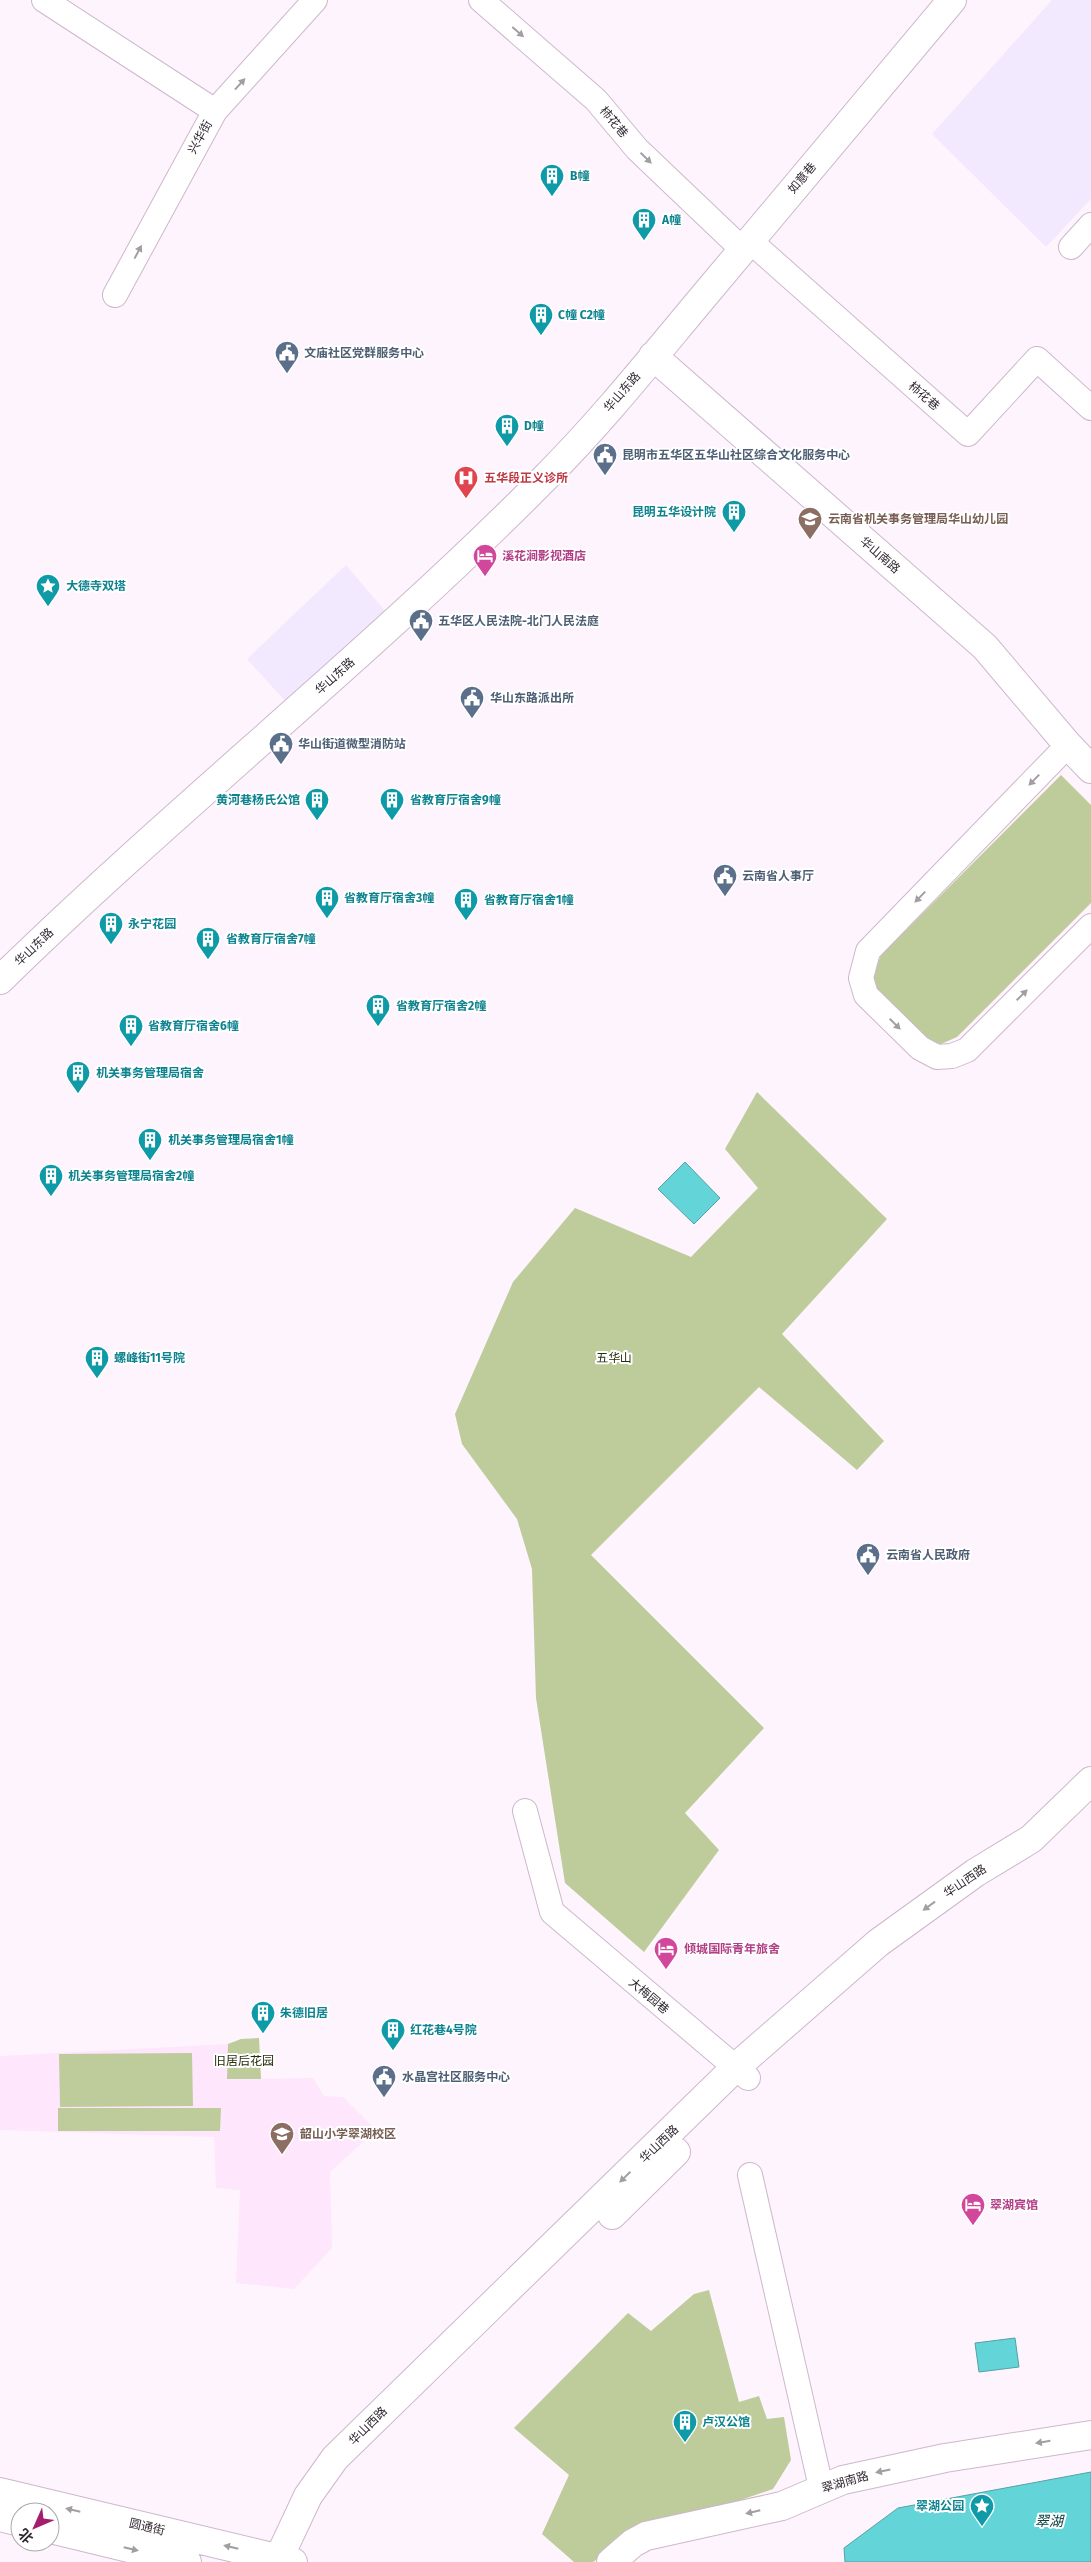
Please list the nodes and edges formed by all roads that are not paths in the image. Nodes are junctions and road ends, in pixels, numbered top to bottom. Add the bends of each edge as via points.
1 (44, 0) edge
2 (315, 0) edge
3 (481, 0) edge
4 (952, 0) edge
5 (215, 111) junction
6 (1091, 225) edge
7 (746, 246) junction
8 (1071, 247) dead end
9 (115, 295) dead end
10 (653, 356) junction
11 (1091, 408) edge
12 (1068, 745) junction
13 (1091, 769) edge
14 (1091, 926) edge
15 (0, 980) edge
16 (1091, 1780) edge
17 (1091, 1803) edge
18 (525, 1810) dead end
19 (742, 2072) junction
20 (750, 2175) dead end
21 (1091, 2435) edge
22 (821, 2488) junction
23 (0, 2492) edge
24 (60, 2531) edge
25 (286, 2561) edge
26 (186, 2562) edge
27 (611, 2562) edge

1 - 5 street
5 -> 2 street, 兴华街
3 -> 7 street, 柿花巷 via 596,100 637,149
4 - 7 street, 如意巷
9 -> 5 street, 兴华街
6 - 8 street
7 - 10 street, 如意巷
7 - 11 street, 柿花巷 via 968,434 1036,359
10 - 12 street, 华山南路 via 985,647
10 - 15 street, 华山东路 via 578,443 501,522 331,680 68,914
12 - 13 street, 华山南路
12 -> 14 street via 868,951 861,978 866,995 920,1048 937,1056 952,1056 967,1050
16 -> 19 street, 华山西路 via 1031,1839 975,1873 878,1943
17 - 19 street, 华山西路 via 1042,1850 888,1956
18 - 19 street, 大梅园巷 via 552,1912
19 - 25 street, 华山西路 via 646,2183 376,2435 346,2467
20 - 22 street
21 -> 22 street, 翠湖南路 via 945,2458 843,2480
22 -> 27 street, 翠湖南路 via 782,2506 646,2536
25 -> 23 street, 圆通街
24 -> 26 street, 圆通街

